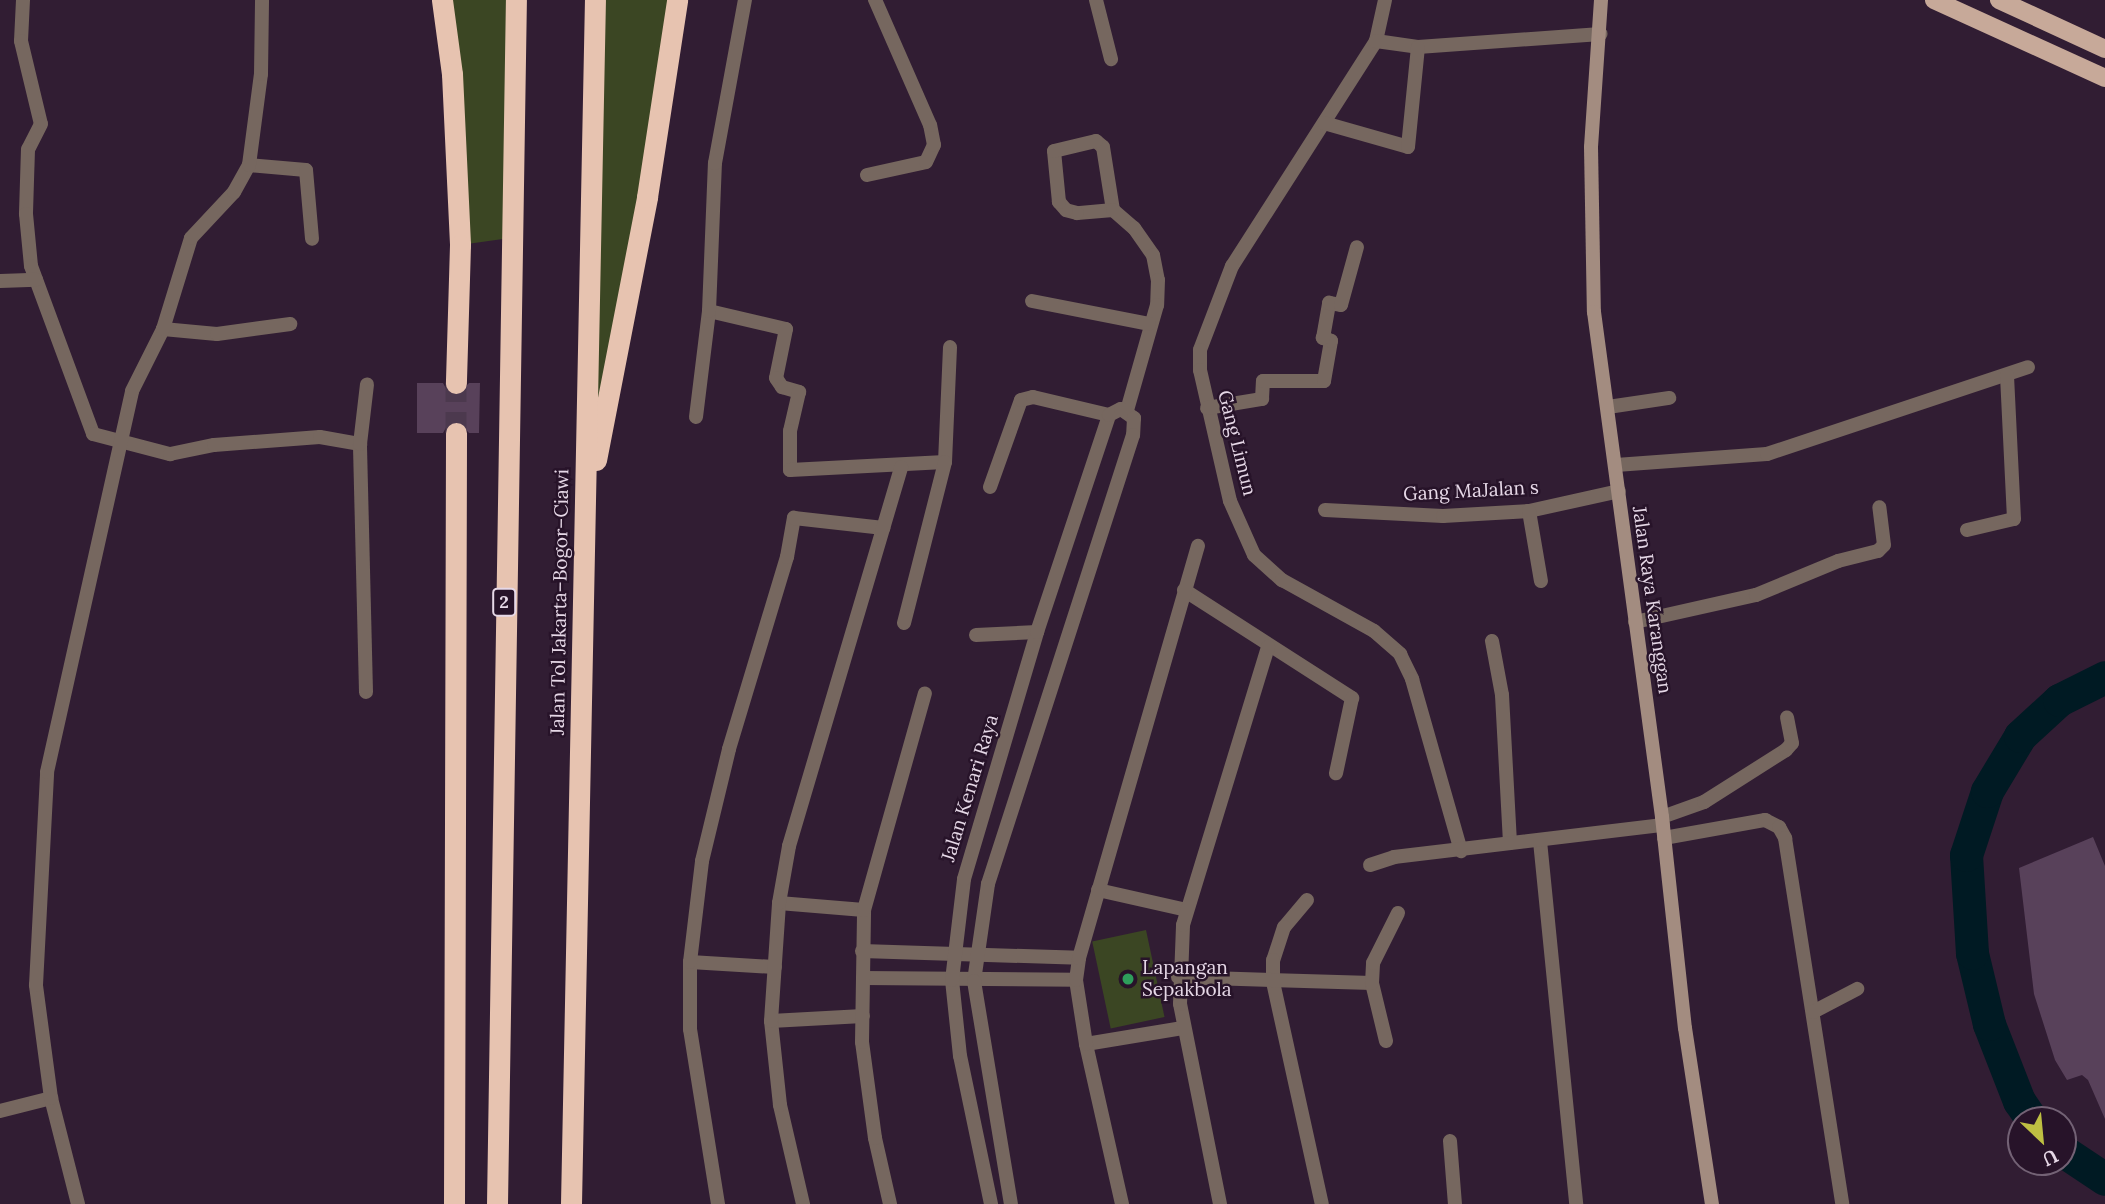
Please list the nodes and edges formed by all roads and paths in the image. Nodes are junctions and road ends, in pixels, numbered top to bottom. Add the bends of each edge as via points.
1 (23, 0) edge
2 (262, 0) edge
3 (442, 0) edge
4 (516, 0) edge
5 (595, 0) edge
6 (677, 0) edge
7 (745, 0) edge
8 (875, 0) edge
9 (1097, 0) edge
10 (1385, 0) edge
11 (1601, 0) edge
12 (1934, 0) edge
13 (1999, 0) edge
14 (1601, 34) junction
15 (1376, 41) junction
16 (1418, 47) junction
17 (2105, 49) edge
18 (1111, 59) dead end
19 (2105, 78) edge
20 (1324, 123) junction
21 (250, 165) junction
22 (867, 175) dead end
23 (1114, 210) junction
24 (312, 239) dead end
25 (1357, 247) dead end
26 (36, 279) junction
27 (0, 281) edge
28 (1032, 301) dead end
29 (709, 311) junction
30 (290, 324) dead end
31 (1149, 324) junction
32 (163, 330) junction
33 (950, 347) dead end
34 (2028, 367) dead end
35 (2007, 374) junction
36 (456, 383) tunnel mouth
37 (367, 384) dead end
38 (1670, 398) dead end
39 (1608, 407) junction
40 (1208, 408) junction
41 (1127, 410) junction
42 (1109, 415) junction
43 (696, 417) dead end
44 (456, 433) tunnel mouth
45 (123, 444) junction
46 (360, 444) junction
47 (945, 462) junction
48 (1616, 465) junction
49 (901, 467) dead end
50 (990, 487) dead end
51 (1619, 491) junction
52 (1879, 507) dead end
53 (1325, 510) dead end
54 (1529, 511) junction
55 (585, 517) junction
56 (883, 528) junction
57 (1967, 530) dead end
58 (1198, 547) dead end
59 (1541, 581) dead end
60 (1184, 590) junction
61 (1635, 622) junction
62 (904, 623) dead end
63 (1037, 632) junction
64 (975, 635) dead end
65 (1492, 641) dead end
66 (1268, 647) junction
67 (366, 692) dead end
68 (925, 693) dead end
69 (1787, 717) dead end
70 (1336, 773) dead end
71 (1663, 827) junction
72 (1540, 841) junction
73 (1510, 843) junction
74 (1461, 851) junction
75 (1370, 865) dead end
76 (1098, 890) junction
77 (1307, 900) dead end
78 (779, 903) junction
79 (864, 910) junction
80 (1187, 910) junction
81 (1398, 913) dead end
82 (862, 951) junction
83 (953, 957) junction
84 (977, 958) junction
85 (1079, 958) junction
86 (690, 962) junction
87 (775, 967) junction
88 (1178, 977) junction
89 (863, 978) junction
90 (952, 981) junction
91 (974, 981) junction
92 (1076, 981) junction
93 (1273, 982) junction
94 (1372, 983) junction
95 (1857, 989) dead end
96 (1814, 1012) junction
97 (863, 1016) junction
98 (771, 1021) junction
99 (1183, 1028) junction
100 (1386, 1041) dead end
101 (1086, 1044) junction
102 (51, 1098) junction
103 (0, 1111) edge
104 (1450, 1142) dead end
105 (78, 1204) edge
106 (454, 1204) edge
107 (497, 1204) edge
108 (571, 1204) edge
109 (718, 1204) edge
110 (803, 1204) edge
111 (890, 1204) edge
112 (991, 1204) edge
113 (1011, 1204) edge
114 (1122, 1204) edge
115 (1220, 1204) edge
116 (1322, 1204) edge
117 (1455, 1204) edge
118 (1576, 1204) edge
119 (1712, 1204) edge
120 (1842, 1204) edge

1 - 26 street via 22,41 41,124 28,149 27,172 29,247
2 - 21 street via 261,74
3 - 36 highway via 452,74 460,245
4 - 107 highway, 2
5 - 55 highway, Jalan Tol Jakarta–Bogor–Ciawi
6 - 55 highway via 647,197
7 - 29 street via 715,163
8 - 22 street via 930,125 934,145 926,162
9 - 18 street
10 - 15 street, Gang Limun
11 - 14 street, Jalan Raya Karanggan
12 - 19 main road
13 - 17 main road
14 - 16 street
14 - 39 street, Jalan Raya Karanggan via 1591,147 1591,237 1594,312
15 - 16 street
15 - 20 street, Gang Limun
16 - 20 street via 1408,148
20 - 40 street, Gang Limun via 1232,266 1200,350
21 - 24 street via 306,170
21 - 32 street via 234,192 191,238
23 - 23 street via 1101,143 1056,148 1053,160 1062,206 1077,214
23 - 31 street via 1153,255 1157,305
25 - 40 street via 1341,304 1329,303 1323,338 1331,341 1324,381 1263,381 1262,400
26 - 27 street
26 - 45 street via 88,426 99,438
28 - 31 street
29 - 43 street
29 - 47 street via 786,329 776,378 782,387 799,393 789,431 790,470
30 - 32 street via 217,334
31 - 41 street
32 - 45 street via 132,391 120,432
33 - 47 street
34 - 35 street
35 - 48 street via 1767,454
35 - 57 street via 2014,519
37 - 46 street
38 - 39 street
39 - 48 street, Jalan Raya Karanggan
40 - 74 street, Gang Limun via 1230,501 1254,555 1282,580 1374,631 1400,654 1412,679
41 - 42 street via 1116,409
41 - 84 street via 1134,418 1133,435 988,884
42 - 50 street via 1033,397 1021,400
42 - 63 street, Jalan Kenari Raya
44 - 106 highway
45 - 46 street via 170,454 214,445 320,437
45 - 102 street via 44,800 34,953
46 - 67 street
47 - 62 street
48 - 51 street, Jalan Raya Karanggan
49 - 56 street
51 - 54 street, Gang MaJalan s
51 - 61 street, Jalan Raya Karanggan
52 - 61 street via 1884,545 1878,551 1828,564 1756,595
53 - 54 street, Gang MaJalan s via 1443,516
54 - 59 street
55 - 108 highway, Jalan Tol Jakarta–Bogor–Ciawi
56 - 78 street via 789,846
56 - 86 street via 794,519 702,861
58 - 60 street
60 - 66 street
60 - 76 street
61 - 71 street, Jalan Raya Karanggan
63 - 64 street
63 - 83 street, Jalan Kenari Raya via 964,879
65 - 73 street via 1502,695
66 - 70 street via 1352,698
66 - 80 street
68 - 79 street
69 - 71 street via 1792,743 1786,750
71 - 72 street
71 - 96 street via 1765,820 1779,827 1785,838
71 - 119 street, Jalan Raya Karanggan via 1685,1028
72 - 73 street
72 - 118 street
73 - 74 street
74 - 75 street via 1394,857
76 - 80 street
76 - 85 street
77 - 93 street via 1284,927 1273,960
78 - 79 street
78 - 87 street
79 - 82 street
80 - 88 street
81 - 94 street via 1377,949
82 - 83 street
82 - 89 street
83 - 84 street
83 - 90 street, Jalan Kenari Raya
84 - 85 street
84 - 91 street
85 - 92 street
86 - 87 street
86 - 109 street via 690,1028
87 - 98 street
88 - 93 street
88 - 99 street
89 - 90 street
89 - 97 street
90 - 91 street
90 - 112 street, Jalan Kenari Raya via 960,1056
91 - 92 street
91 - 113 street
92 - 101 street
93 - 94 street
93 - 116 street
94 - 100 street
95 - 96 street
96 - 120 street
97 - 98 street
97 - 111 street via 875,1138
98 - 110 street via 780,1105
99 - 101 street
99 - 115 street
101 - 114 street
102 - 103 street
102 - 105 street
104 - 117 street

